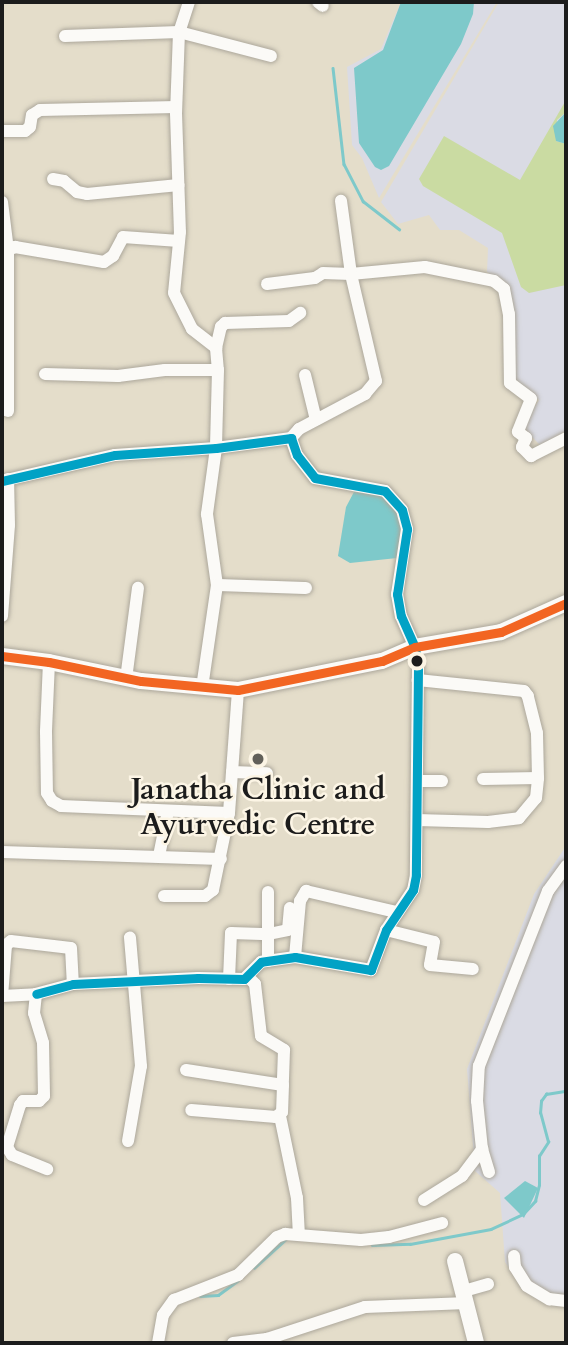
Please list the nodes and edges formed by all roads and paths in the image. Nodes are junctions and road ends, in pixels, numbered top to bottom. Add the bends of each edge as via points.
1 (189, 2) edge
2 (179, 32) junction
3 (65, 36) dead end
4 (271, 56) dead end
5 (176, 107) junction
6 (2, 131) edge
7 (53, 179) dead end
8 (179, 185) junction
9 (341, 201) dead end
10 (2, 202) edge
11 (180, 241) junction
12 (8, 250) junction
13 (351, 274) junction
14 (267, 284) dead end
15 (300, 313) dead end
16 (216, 348) junction
17 (218, 370) junction
18 (45, 374) dead end
19 (304, 375) dead end
20 (8, 411) dead end
21 (316, 420) junction
22 (566, 438) edge
23 (291, 439) junction
24 (216, 448) junction
25 (5, 480) edge
26 (217, 585) junction
27 (138, 588) dead end
28 (306, 588) dead end
29 (566, 603) edge
30 (2, 616) edge
31 (415, 647) junction
32 (2, 656) edge
33 (49, 662) junction
34 (126, 679) junction
35 (418, 680) junction
36 (202, 688) junction
37 (238, 690) junction
38 (232, 772) junction
39 (267, 773) dead end
40 (538, 778) junction
41 (483, 779) dead end
42 (418, 781) junction
43 (442, 781) dead end
44 (168, 811) junction
45 (229, 813) junction
46 (417, 820) junction
47 (2, 852) edge
48 (159, 856) junction
49 (221, 859) junction
50 (566, 866) edge
51 (268, 892) dead end
52 (164, 896) dead end
53 (290, 908) dead end
54 (396, 912) junction
55 (386, 930) junction
56 (269, 934) junction
57 (130, 937) dead end
58 (295, 957) junction
59 (268, 961) junction
60 (473, 969) dead end
61 (248, 977) junction
62 (229, 979) junction
63 (132, 981) junction
64 (74, 984) junction
65 (36, 994) junction
66 (2, 996) edge
67 (186, 1070) dead end
68 (283, 1085) junction
69 (191, 1110) dead end
70 (280, 1116) junction
71 (128, 1141) dead end
72 (482, 1149) junction
73 (47, 1169) dead end
74 (489, 1172) dead end
75 (424, 1200) dead end
76 (442, 1223) dead end
77 (299, 1234) junction
78 (514, 1256) dead end
79 (455, 1261) dead end
80 (488, 1284) dead end
81 (466, 1297) junction
82 (566, 1301) edge
83 (267, 1341) edge
84 (158, 1343) edge
85 (233, 1343) edge
86 (477, 1343) edge

1 - 2 street
2 - 3 street
2 - 4 street
2 - 5 street
5 - 6 street via 40,110 32,115 25,131
5 - 8 street
7 - 8 street via 87,194
8 - 11 street
9 - 13 street
10 - 12 street
11 - 12 street via 123,237 113,256 104,262 15,247
11 - 16 street via 174,293 192,329
12 - 20 street
13 - 14 street via 320,274
13 - 21 street via 376,382 365,394
13 - 22 street via 425,267 500,284 509,314 510,383 531,399 519,432 526,438 522,446 531,456
15 - 16 street via 289,321 225,323
16 - 17 street
17 - 18 street via 118,376
17 - 24 street
19 - 21 street
21 - 23 street
23 - 24 street
23 - 31 street via 315,478 385,491 402,510 406,537 397,594
24 - 25 street via 114,455
24 - 26 street via 207,514
25 - 30 street via 9,525
26 - 28 street
26 - 36 street
27 - 34 street
29 - 31 main road via 501,632
31 - 35 street
31 - 37 main road via 382,661
32 - 33 main road
33 - 34 main road
33 - 44 street via 47,793 52,801 61,806
34 - 36 main road
35 - 40 street via 524,691 537,733
35 - 42 street
36 - 37 main road
37 - 38 street
38 - 39 street
38 - 45 street
40 - 41 street
40 - 46 street via 536,798 519,818
42 - 43 street
42 - 46 street
44 - 45 street
44 - 48 street
45 - 49 street
46 - 54 street via 413,890
47 - 48 street
48 - 49 street
49 - 52 street via 210,894
50 - 72 street via 544,901 479,1066
51 - 56 street
53 - 56 street via 288,930
54 - 55 street
54 - 58 street via 306,891 300,901
55 - 58 street via 371,970
55 - 60 street via 433,942 430,965
56 - 59 street
56 - 62 street via 231,933
57 - 63 street
58 - 59 street
59 - 61 street via 257,965
61 - 62 street
61 - 68 street via 255,984 261,1036 284,1050
62 - 63 street
63 - 64 street
63 - 71 street via 141,1066
64 - 65 street
64 - 66 street via 71,948 11,942 6,946
65 - 66 street
65 - 73 street via 44,1096 20,1105 7,1147 12,1155
67 - 68 street
68 - 70 street
69 - 70 street
70 - 77 street via 298,1198
72 - 74 street
72 - 75 street via 462,1176
76 - 77 street via 361,1240
77 - 84 street via 277,1237 224,1283 174,1300 163,1315
78 - 82 street via 515,1268 527,1286 549,1299
79 - 81 main road
80 - 81 street
81 - 83 street via 365,1307
81 - 86 main road
83 - 85 street

